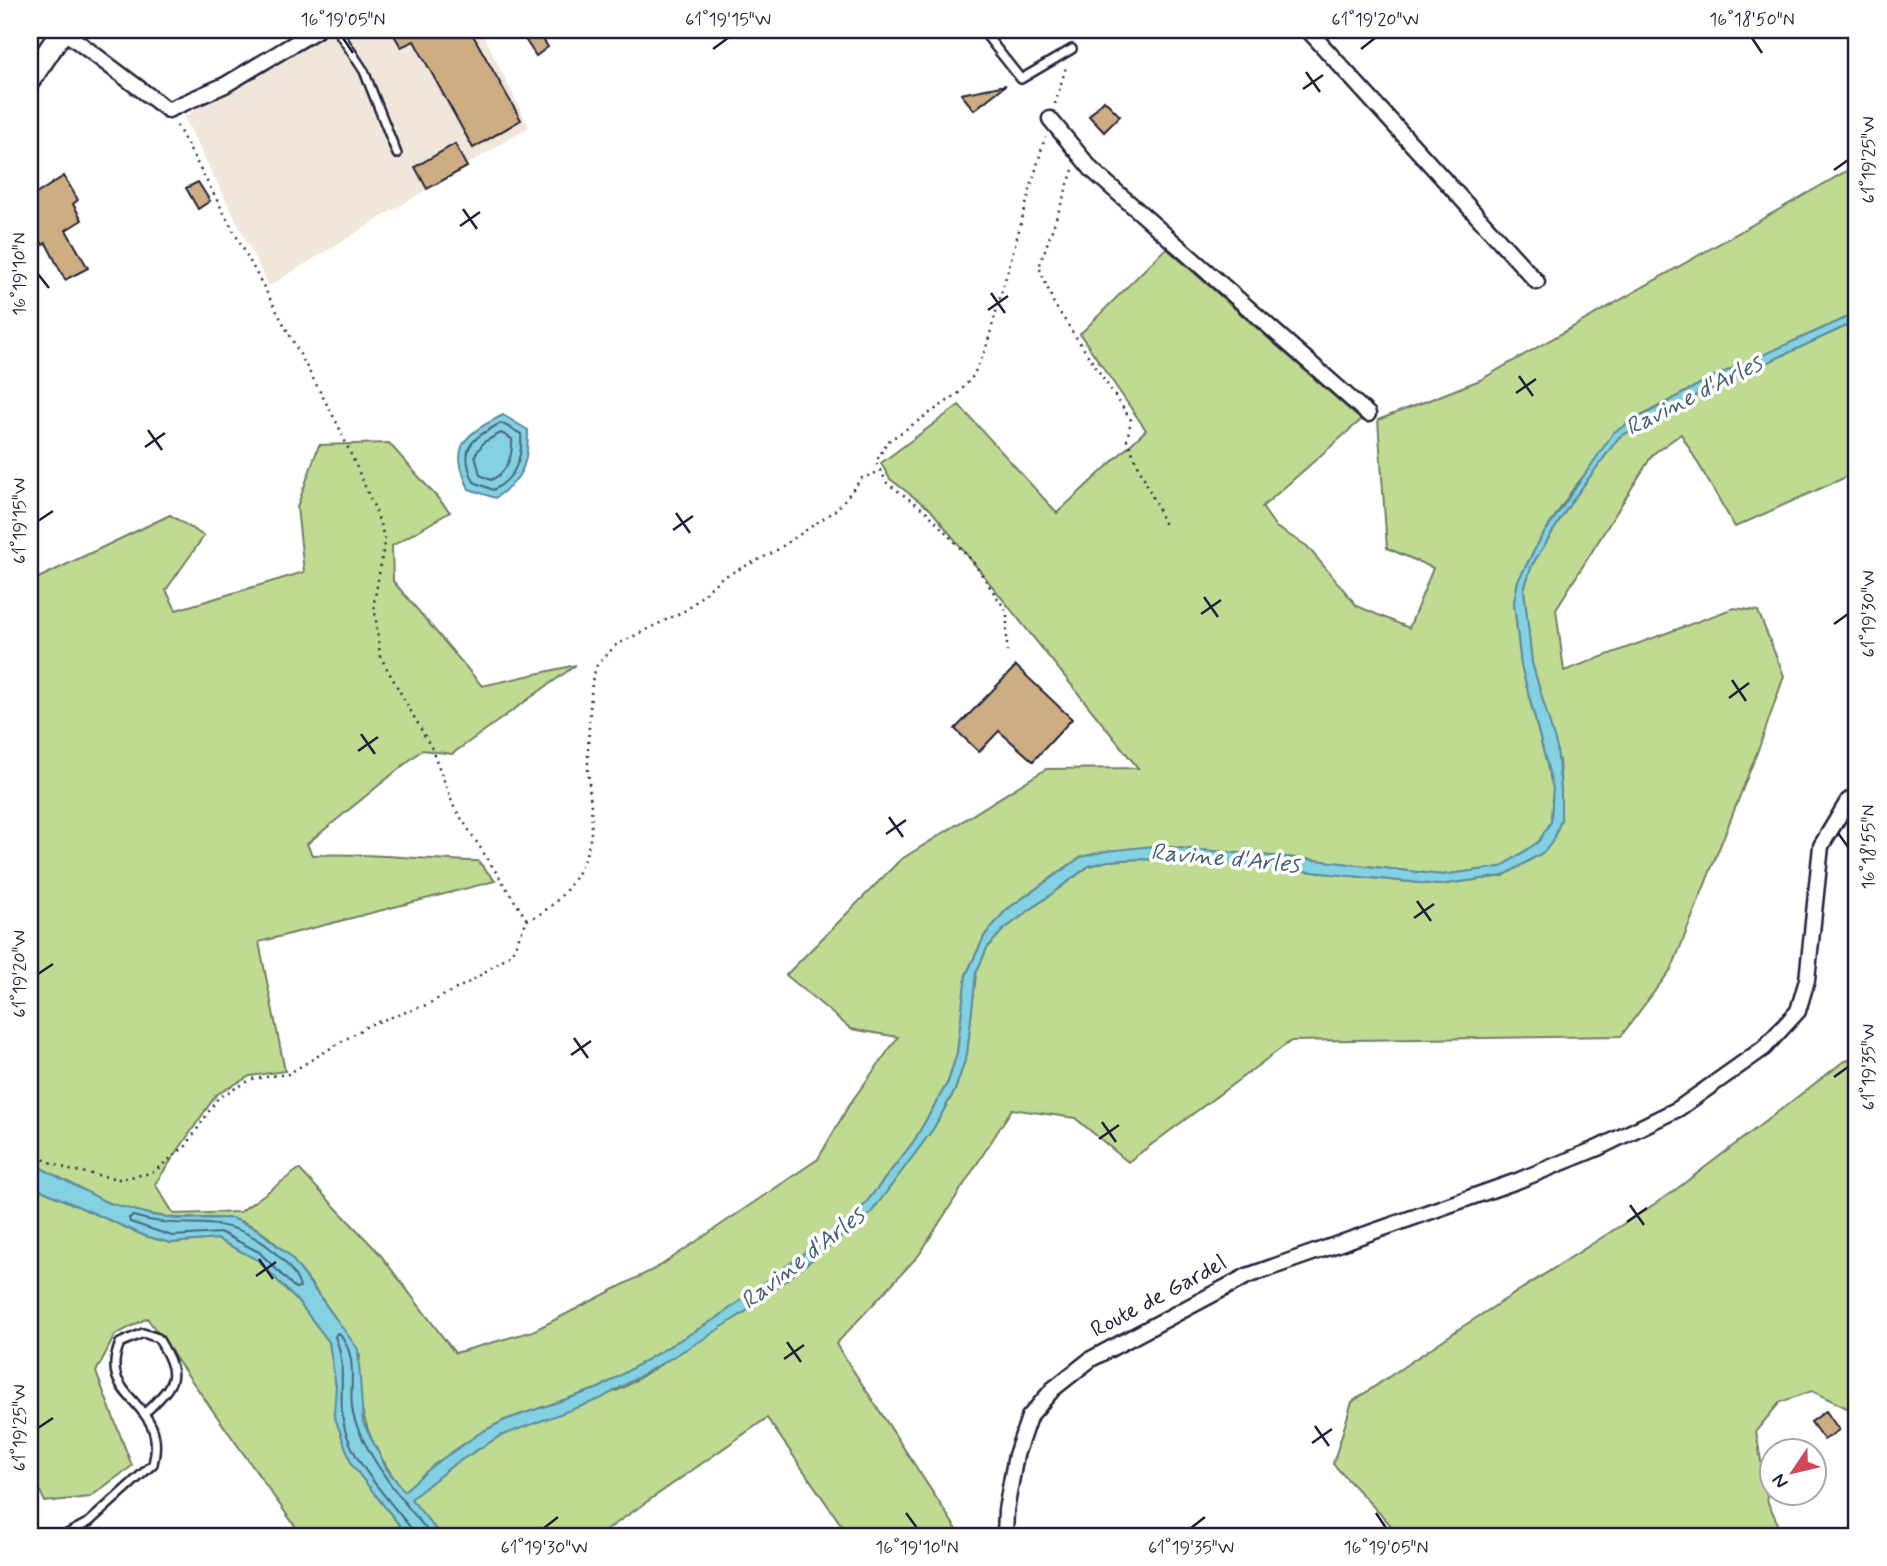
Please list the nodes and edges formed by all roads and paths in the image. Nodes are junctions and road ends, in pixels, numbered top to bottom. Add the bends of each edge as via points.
1 (63, 30) edge
2 (317, 30) edge
3 (337, 30) edge
4 (982, 30) edge
5 (1077, 30) edge
6 (1308, 30) edge
7 (1072, 49) junction
8 (30, 79) edge
9 (168, 110) junction
10 (1050, 119) junction
11 (1076, 151) junction
12 (397, 153) dead end
13 (1536, 282) dead end
14 (1368, 414) dead end
15 (881, 471) junction
16 (1165, 525) dead end
17 (1007, 652) dead end
18 (1857, 795) edge
19 (527, 920) junction
20 (30, 1159) edge
21 (145, 1413) junction
22 (63, 1536) edge
23 (1005, 1536) edge

1 - 8 main road
1 - 9 street
2 - 9 street via 225,86
3 - 12 lane via 364,71
4 - 7 lane via 1021,79
5 - 7 path
6 - 13 street
7 - 10 path
9 - 19 path via 338,425 385,540 374,603 380,656 426,739 454,807
10 - 11 street
10 - 15 path via 986,348 973,376 958,394 887,442 876,462
11 - 14 street via 1107,184
11 - 16 path via 1039,267 1054,304 1131,420 1127,440
15 - 17 path via 887,483 927,512 973,562 1007,611
15 - 19 path via 862,478 837,509 774,552 721,578 688,609 648,626 603,657 592,681 591,833 587,848 557,899 542,915
18 - 23 street, Route de Gardel via 1848,801 1821,846 1807,980 1798,1011 1764,1048 1678,1109 1598,1148 1247,1276 1091,1359 1053,1390 1029,1418 1016,1455
19 - 20 path via 511,954 473,980 426,1005 369,1025 288,1074 252,1079 218,1098 186,1146 152,1173 119,1179
21 - 21 lane via 122,1389 113,1359 120,1343 143,1333 158,1338 173,1364 173,1382
21 - 22 lane via 155,1428 153,1464 89,1522

